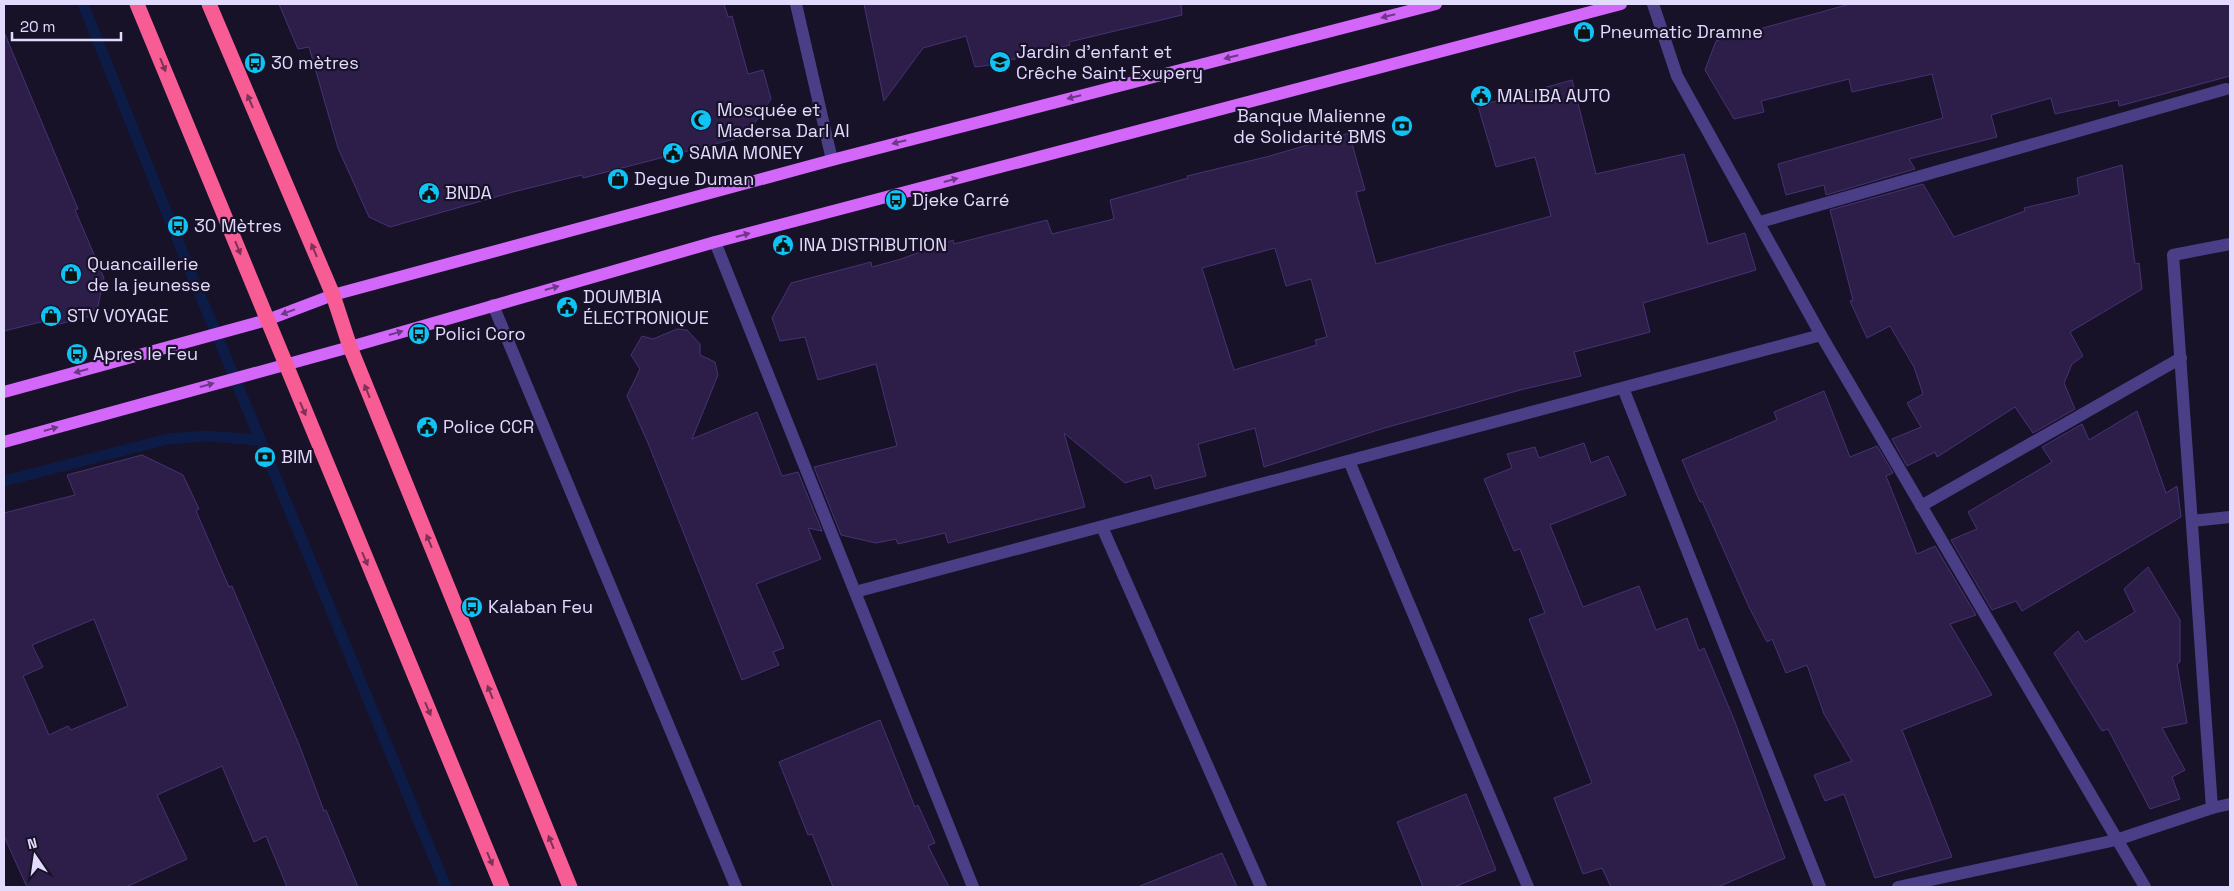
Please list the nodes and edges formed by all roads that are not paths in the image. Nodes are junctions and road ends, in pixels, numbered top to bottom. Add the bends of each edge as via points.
1 (138, 4) edge
2 (208, 4) edge
3 (796, 4) edge
4 (1436, 4) edge
5 (1621, 4) edge
6 (1653, 4) edge
7 (2226, 89) dead end
8 (832, 160) junction
9 (1760, 222) junction
10 (714, 242) junction
11 (2230, 244) edge
12 (333, 295) junction
13 (492, 305) junction
14 (267, 320) junction
15 (1821, 335) junction
16 (350, 347) junction
17 (2181, 358) junction
18 (284, 364) junction
19 (1623, 388) junction
20 (4, 392) edge
21 (4, 442) edge
22 (1349, 460) junction
23 (1921, 506) junction
24 (2230, 517) edge
25 (2192, 522) junction
26 (1102, 527) junction
27 (855, 592) junction
28 (2230, 804) edge
29 (2212, 808) junction
30 (2116, 840) junction
31 (502, 887) edge
32 (570, 887) edge
33 (736, 887) edge
34 (973, 887) edge
35 (1261, 887) edge
36 (1528, 887) edge
37 (1820, 887) edge
38 (1898, 887) edge
39 (2145, 887) edge

1 -> 14 highway
12 -> 2 highway
3 - 8 street
4 -> 8 main road
10 -> 5 main road
6 - 9 street via 1677,76
7 - 9 street
8 - 12 main road
9 - 15 street
13 -> 10 main road
10 - 27 street
11 - 17 street via 2173,255
12 -> 14 main road
12 - 16 highway
16 -> 13 main road
13 - 33 street
14 - 18 highway
14 -> 20 main road
15 - 19 street
15 - 23 street
16 - 18 main road
32 -> 16 highway
17 - 23 street
17 - 25 street
21 -> 18 main road
18 -> 31 highway
19 - 22 street
19 - 37 street
22 - 26 street
22 - 36 street
23 - 30 street
24 - 25 street
25 - 29 street
26 - 27 street
26 - 35 street
27 - 34 street
28 - 29 street
29 - 30 street
30 - 38 street
30 - 39 street

